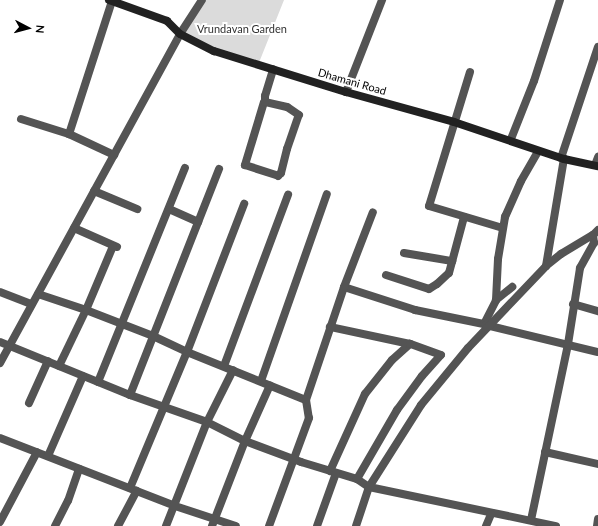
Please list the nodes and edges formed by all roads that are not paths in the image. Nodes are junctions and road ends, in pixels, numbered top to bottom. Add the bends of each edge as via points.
1 (202, 0) edge
2 (382, 0) edge
3 (560, 0) edge
4 (111, 1) edge
5 (180, 34) junction
6 (598, 47) edge
7 (273, 69) junction
8 (470, 72) dead end
9 (346, 92) junction
10 (264, 102) dead end
11 (21, 119) dead end
12 (454, 122) junction
13 (69, 134) junction
14 (511, 140) junction
15 (538, 151) junction
16 (114, 155) junction
17 (598, 157) edge
18 (562, 158) junction
19 (596, 165) edge
20 (185, 168) dead end
21 (219, 169) dead end
22 (94, 191) junction
23 (327, 194) dead end
24 (288, 195) dead end
25 (244, 204) dead end
26 (169, 209) junction
27 (136, 210) dead end
28 (373, 212) dead end
29 (464, 217) junction
30 (198, 222) junction
31 (74, 228) junction
32 (503, 228) junction
33 (595, 233) edge
34 (404, 253) dead end
35 (452, 261) junction
36 (546, 266) junction
37 (386, 275) dead end
38 (344, 287) junction
39 (512, 287) dead end
40 (0, 292) edge
41 (38, 294) junction
42 (496, 300) junction
43 (32, 304) junction
44 (573, 304) junction
45 (86, 310) junction
46 (598, 311) edge
47 (122, 324) junction
48 (487, 325) junction
49 (330, 327) junction
50 (153, 336) junction
51 (0, 342) edge
52 (410, 344) junction
53 (568, 344) junction
54 (10, 346) junction
55 (187, 352) junction
56 (598, 352) edge
57 (48, 362) junction
58 (0, 363) edge
59 (59, 366) junction
60 (224, 366) junction
61 (232, 370) junction
62 (83, 376) junction
63 (261, 381) junction
64 (98, 382) junction
65 (270, 385) junction
66 (130, 395) junction
67 (306, 400) junction
68 (29, 403) dead end
69 (165, 406) junction
70 (207, 422) junction
71 (0, 438) edge
72 (245, 441) junction
73 (38, 452) junction
74 (545, 452) junction
75 (48, 456) junction
76 (293, 459) junction
77 (598, 464) edge
78 (79, 469) junction
79 (333, 472) junction
80 (357, 479) junction
81 (369, 487) junction
82 (133, 490) junction
83 (176, 506) junction
84 (492, 514) junction
85 (598, 519) edge
86 (531, 520) junction
87 (0, 522) edge
88 (214, 522) edge
89 (55, 526) edge
90 (118, 526) edge
91 (166, 526) edge
92 (236, 526) edge
93 (269, 526) edge
94 (317, 526) edge
95 (356, 526) edge
96 (486, 526) edge
97 (556, 526) edge
98 (597, 526) edge

1 - 5 street
2 - 9 street
3 - 14 street via 534,81
4 - 5 main road, Dhamani Road via 167,21
4 - 13 street
5 - 7 main road, Dhamani Road via 214,51
5 - 16 street
6 - 18 street
7 - 9 main road, Dhamani Road
7 - 10 street via 265,102 287,107 299,115 278,176 245,165
8 - 12 street
9 - 12 main road, Dhamani Road
11 - 13 street
12 - 14 main road, Dhamani Road
12 - 29 street via 429,206
13 - 16 street
14 - 15 main road, Dhamani Road
15 - 18 main road, Dhamani Road
15 - 32 street via 521,181 505,217
16 - 22 street
17 - 19 street
18 - 19 main road, Dhamani Road
18 - 36 street
20 - 26 street
21 - 30 street
22 - 27 street
22 - 31 street
23 - 63 street
24 - 60 street
25 - 55 street
26 - 30 street
26 - 47 street
28 - 38 street
29 - 32 street
29 - 35 street
30 - 50 street
31 - 41 street
31 - 45 street via 115,247
32 - 42 street
33 - 36 street
33 - 44 street via 594,244 580,268
34 - 35 street
35 - 37 street via 449,273 429,289
36 - 48 street
38 - 48 street via 415,310
38 - 49 street
39 - 42 street
40 - 43 street
41 - 43 street
41 - 45 street
42 - 48 street
43 - 54 street
44 - 46 street
44 - 53 street
45 - 47 street
45 - 59 street
47 - 50 street
47 - 64 street
48 - 53 street
48 - 81 street via 421,405
49 - 52 street
49 - 67 street
50 - 55 street
50 - 66 street
51 - 54 street
52 - 79 street via 392,360 365,394
52 - 80 street via 441,355 397,410
53 - 56 street
53 - 74 street
54 - 57 street
54 - 58 street
55 - 60 street
55 - 69 street
57 - 59 street
57 - 68 street
59 - 62 street
60 - 61 street
61 - 63 street
61 - 70 street
62 - 64 street
62 - 75 street
63 - 65 street
64 - 66 street
65 - 67 street
65 - 72 street
66 - 69 street
67 - 76 street via 309,418
69 - 70 street
69 - 82 street
70 - 72 street
70 - 83 street
71 - 73 street
72 - 76 street
72 - 88 street
73 - 75 street
73 - 87 street
74 - 77 street
74 - 86 street
75 - 78 street
76 - 79 street
76 - 93 street
78 - 82 street
78 - 89 street via 68,501
79 - 80 street
79 - 94 street
80 - 81 street
81 - 84 street
81 - 95 street
82 - 83 street
82 - 90 street
83 - 88 street
83 - 91 street
84 - 86 street
84 - 96 street
85 - 98 street
86 - 97 street
88 - 92 street

